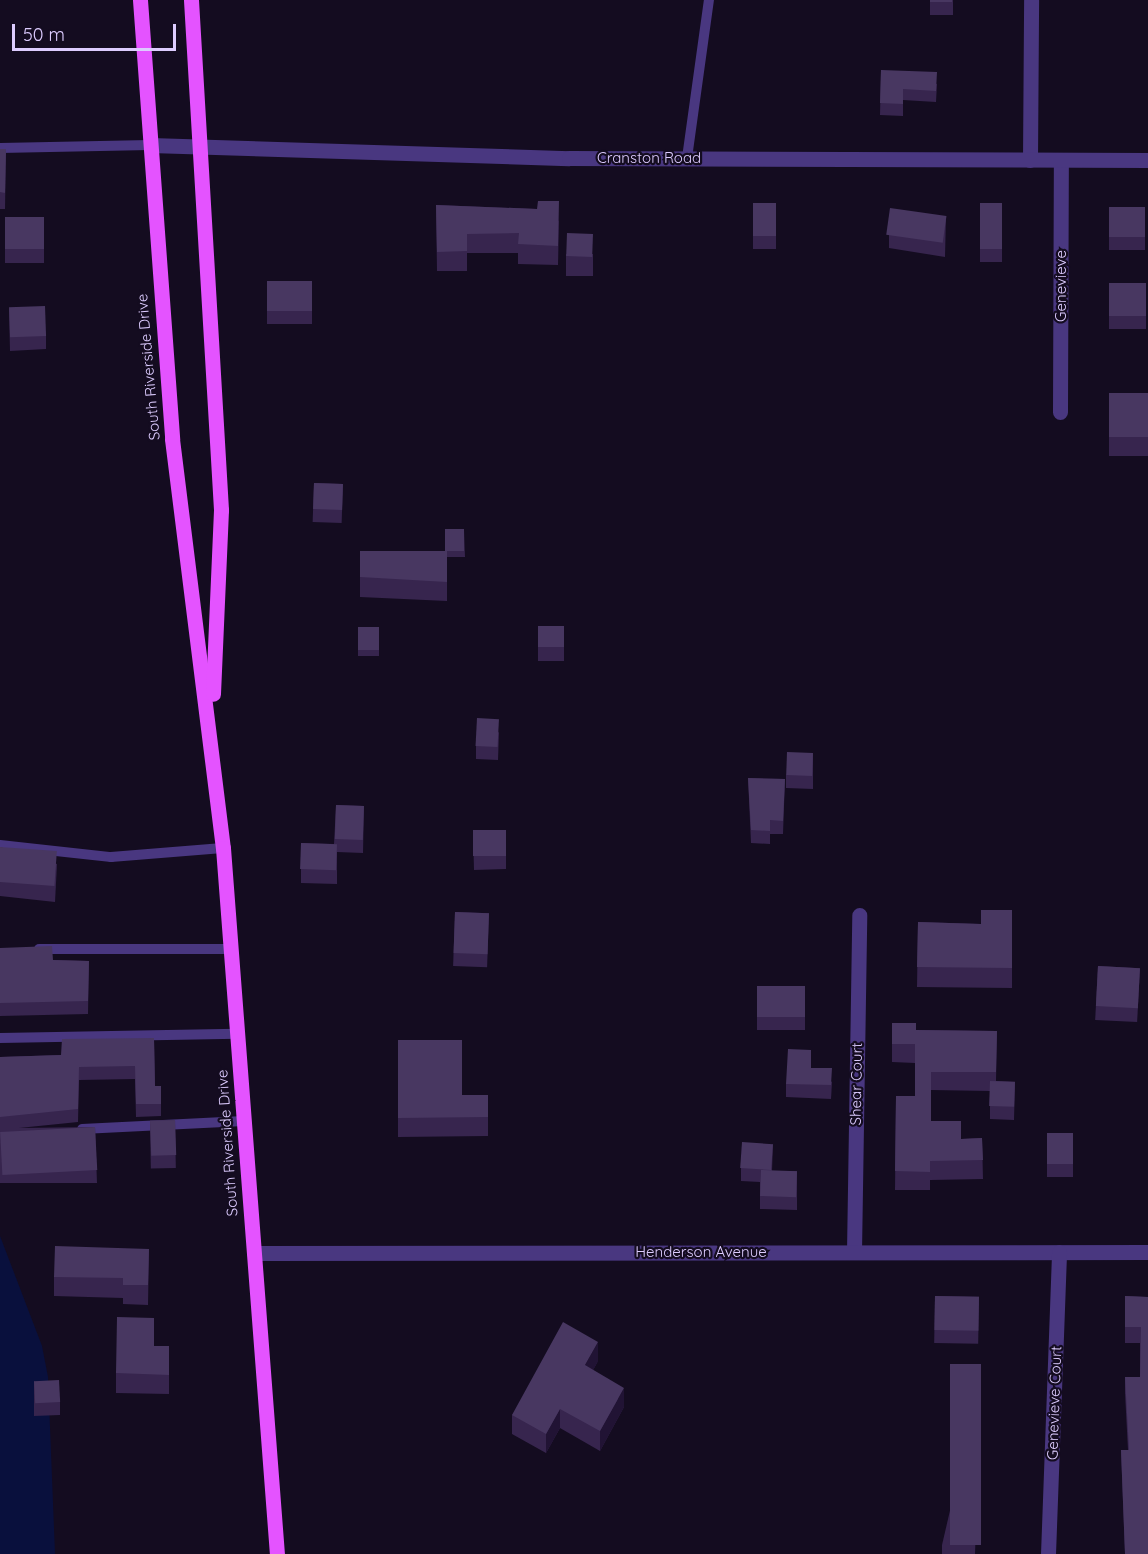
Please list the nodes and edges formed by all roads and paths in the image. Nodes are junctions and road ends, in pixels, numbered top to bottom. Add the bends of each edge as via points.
1 (140, 0) edge
2 (191, 0) edge
3 (708, 0) edge
4 (1031, 0) edge
5 (150, 146) junction
6 (201, 147) junction
7 (0, 148) edge
8 (687, 159) junction
9 (1030, 160) junction
10 (1061, 160) junction
11 (1148, 160) edge
12 (1060, 412) dead end
13 (211, 730) junction
14 (0, 845) edge
15 (223, 848) junction
16 (859, 915) dead end
17 (24, 949) edge
18 (231, 949) junction
19 (237, 1034) junction
20 (0, 1038) edge
21 (244, 1121) junction
22 (70, 1130) edge
23 (854, 1252) junction
24 (1059, 1252) junction
25 (1148, 1252) edge
26 (254, 1253) junction
27 (277, 1554) edge
28 (1048, 1554) edge

1 - 5 main road, South Riverside Drive
2 - 6 main road, South Riverside Drive
3 - 8 lane
4 - 9 street
5 - 6 street, Cranston Road
5 - 7 lane
5 - 13 main road, South Riverside Drive via 172,439
6 - 8 street, Cranston Road
6 - 13 main road, South Riverside Drive via 221,510
8 - 9 street, Cranston Road
9 - 10 street, Cranston Road
10 - 11 street, Cranston Road
10 - 12 street, Genevieve
13 - 15 main road, South Riverside Drive
14 - 15 lane via 111,857
15 - 18 main road, South Riverside Drive
16 - 23 street, Shear Court
17 - 18 lane
18 - 19 main road, South Riverside Drive
19 - 20 lane
19 - 21 main road, South Riverside Drive
21 - 22 lane
21 - 26 main road, South Riverside Drive
23 - 24 street, Henderson Avenue
23 - 26 street, Henderson Avenue
24 - 25 street, Henderson Avenue
24 - 28 street, Genevieve Court
26 - 27 main road, South Riverside Drive

